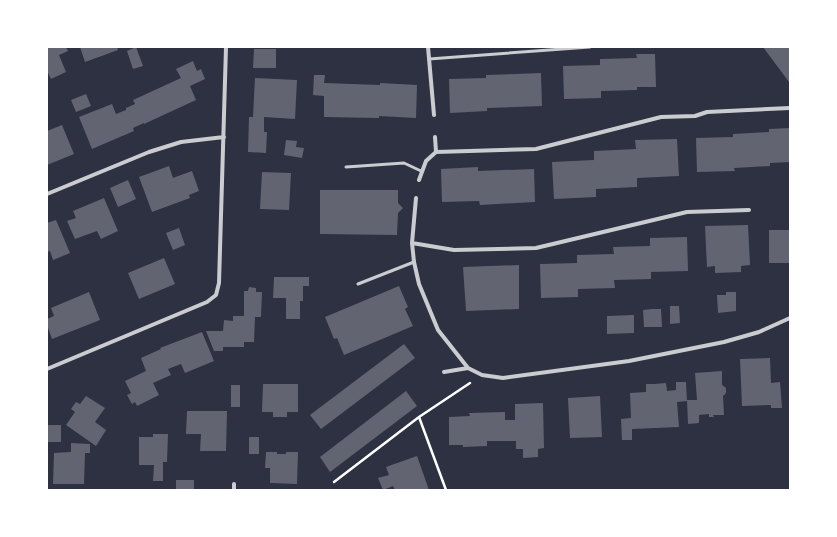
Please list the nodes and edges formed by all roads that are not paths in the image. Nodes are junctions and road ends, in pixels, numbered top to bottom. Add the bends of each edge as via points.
1 (226, 47) edge
2 (428, 47) edge
3 (590, 47) edge
4 (429, 59) junction
5 (790, 108) edge
6 (434, 115) dead end
7 (224, 138) junction
8 (435, 138) dead end
9 (436, 152) junction
10 (346, 167) dead end
11 (421, 171) junction
12 (419, 180) dead end
13 (47, 194) edge
14 (416, 198) dead end
15 (749, 210) dead end
16 (412, 243) junction
17 (414, 262) junction
18 (358, 284) dead end
19 (790, 318) edge
20 (468, 368) junction
21 (47, 369) edge
22 (444, 372) dead end
23 (234, 484) dead end
24 (234, 490) edge

1 - 7 street
2 - 4 street
3 - 4 lane
4 - 6 street
5 - 9 street via 661,117 536,150
7 - 13 street via 181,142 149,152
7 - 21 street via 220,283 216,295 207,302
8 - 9 street
9 - 11 street
10 - 11 lane via 404,163
11 - 12 street
14 - 16 street
15 - 16 street via 687,212 536,248 454,250
16 - 17 street
17 - 18 lane
17 - 20 street via 419,284 438,330
19 - 20 street via 759,332 724,342 629,361 503,378 482,375
20 - 22 street
23 - 24 street

